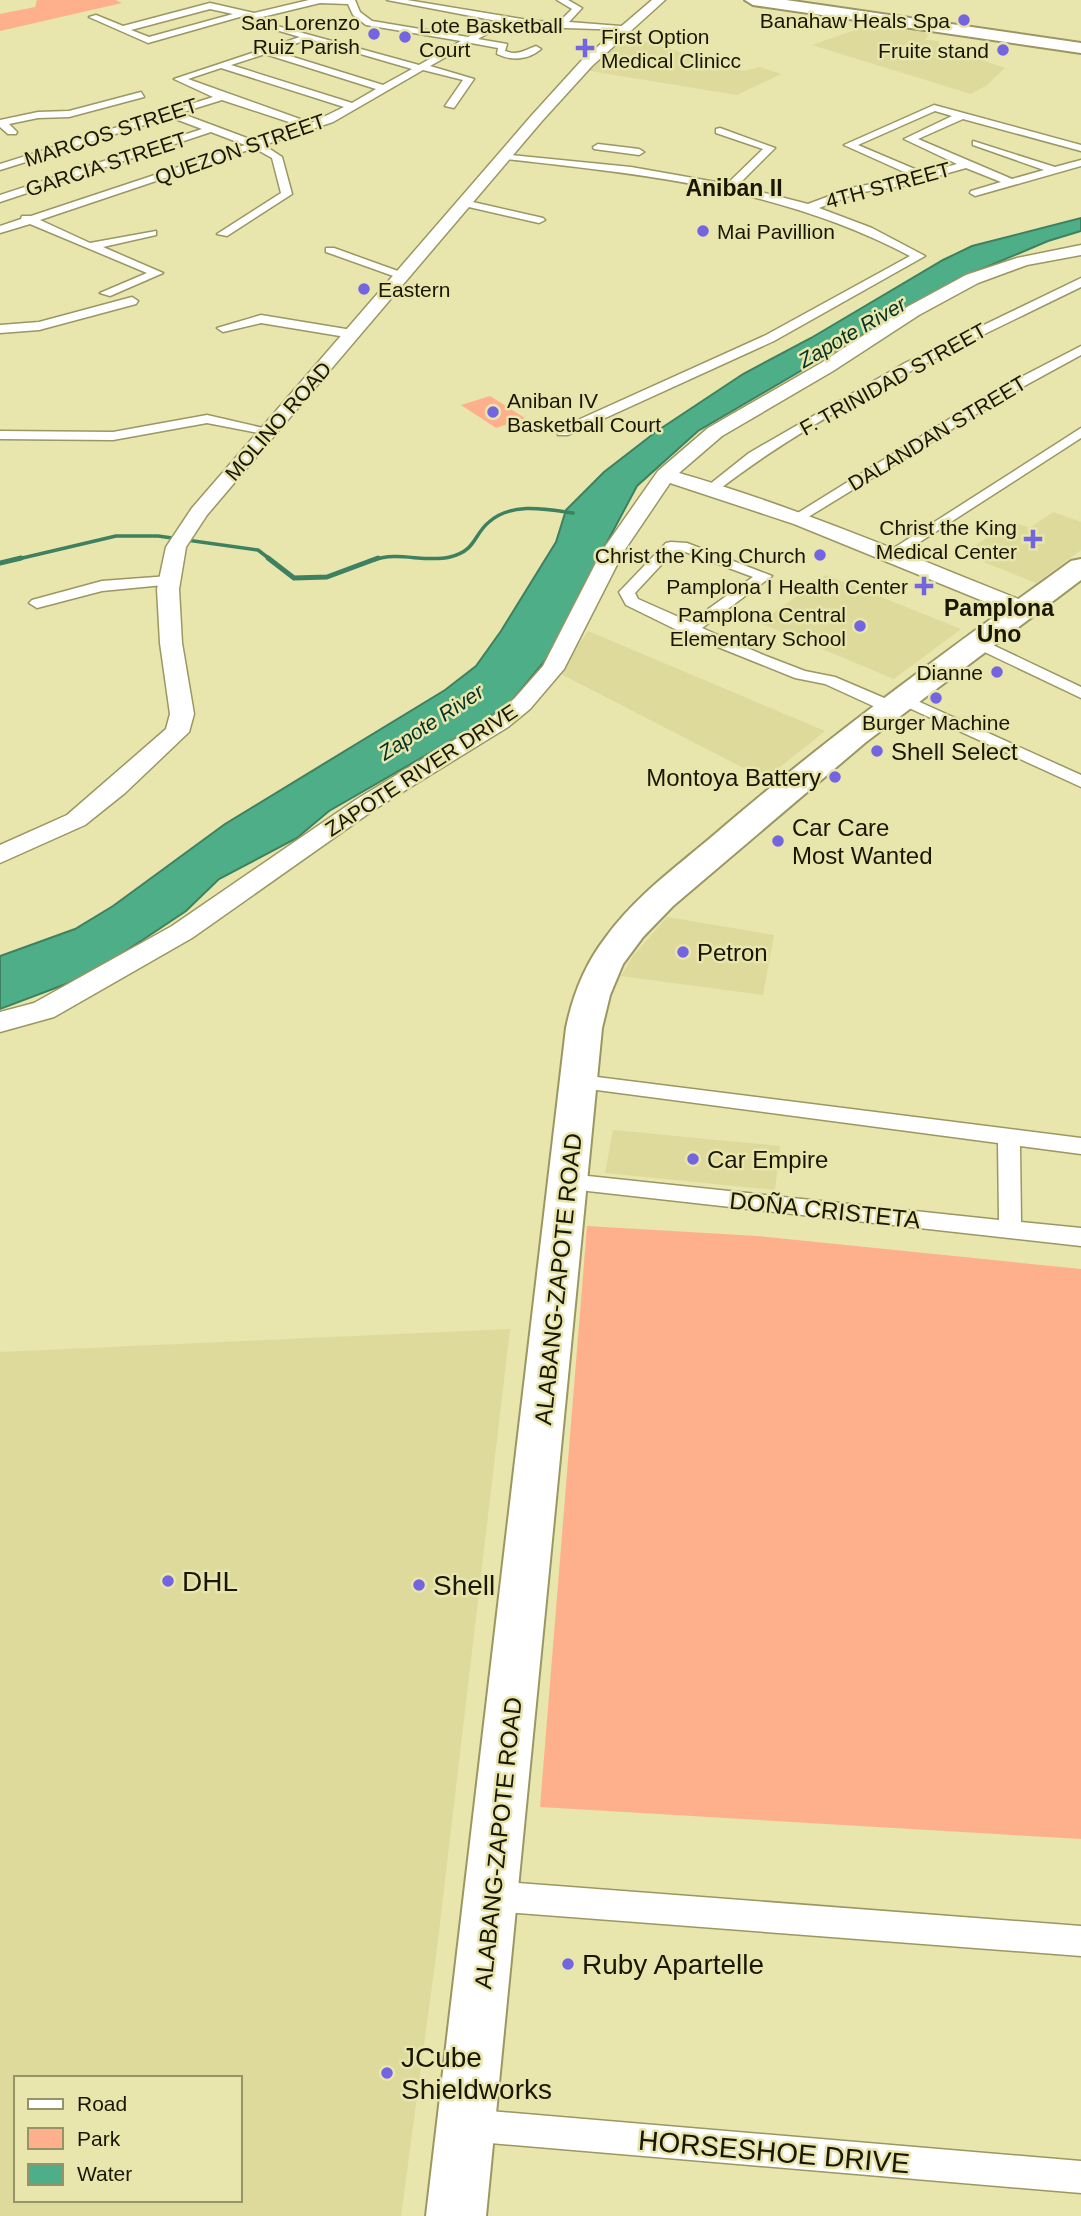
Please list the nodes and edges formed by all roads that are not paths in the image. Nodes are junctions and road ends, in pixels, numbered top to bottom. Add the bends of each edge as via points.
1 (391, 0) edge
2 (561, 0) edge
3 (659, 0) edge
4 (753, 0) edge
5 (353, 1) edge
6 (772, 1) edge
7 (239, 15) junction
8 (93, 17) dead end
9 (505, 20) junction
10 (262, 23) dead end
11 (562, 24) junction
12 (628, 27) junction
13 (123, 29) junction
14 (305, 38) junction
15 (467, 40) junction
16 (1081, 48) edge
17 (536, 50) dead end
18 (265, 51) junction
19 (219, 65) junction
20 (421, 68) junction
21 (382, 88) junction
22 (141, 95) dead end
23 (222, 97) junction
24 (450, 106) dead end
25 (351, 107) junction
26 (170, 113) junction
27 (69, 114) junction
28 (961, 116) junction
29 (312, 126) junction
30 (211, 129) junction
31 (720, 131) dead end
32 (12, 132) dead end
33 (111, 132) junction
34 (1026, 134) junction
35 (610, 136) dead end
36 (977, 143) dead end
37 (253, 145) junction
38 (598, 147) junction
39 (1081, 148) edge
40 (997, 150) junction
41 (639, 152) dead end
42 (505, 156) junction
43 (1081, 163) edge
44 (580, 164) junction
45 (967, 164) junction
46 (0, 167) edge
47 (1054, 170) junction
48 (924, 177) junction
49 (1009, 183) junction
50 (898, 184) junction
51 (728, 189) junction
52 (975, 193) dead end
53 (921, 195) dead end
54 (0, 199) edge
55 (464, 203) junction
56 (0, 205) edge
57 (808, 208) junction
58 (30, 220) junction
59 (539, 220) dead end
60 (885, 220) dead end
61 (863, 228) junction
62 (0, 230) edge
63 (152, 233) dead end
64 (223, 234) dead end
65 (94, 247) junction
66 (330, 250) dead end
67 (1081, 250) edge
68 (402, 275) junction
69 (1081, 282) edge
70 (106, 293) dead end
71 (132, 301) dead end
72 (223, 328) dead end
73 (0, 329) edge
74 (352, 334) junction
75 (1081, 350) edge
76 (269, 431) junction
77 (563, 432) dead end
78 (1081, 432) edge
79 (0, 435) edge
80 (665, 475) junction
81 (712, 488) junction
82 (795, 519) junction
83 (890, 555) junction
84 (1078, 573) edge
85 (169, 581) junction
86 (37, 603) dead end
87 (1023, 609) junction
88 (688, 630) junction
89 (978, 643) junction
90 (1081, 692) edge
91 (895, 703) junction
92 (1081, 782) edge
93 (0, 855) edge
94 (0, 1022) edge
95 (581, 1082) junction
96 (1009, 1137) junction
97 (1081, 1146) edge
98 (569, 1182) junction
99 (1010, 1231) junction
100 (1081, 1237) edge
101 (492, 1896) junction
102 (1081, 1941) edge
103 (467, 2125) junction
104 (1081, 2177) edge
105 (456, 2216) edge

1 - 9 street
2 - 11 street via 578,8
3 - 12 main road, MOLINO ROAD
4 - 6 highway
5 - 7 street via 320,0 262,15
5 - 15 street via 356,13 369,23
6 - 16 highway
7 - 13 street via 210,6
7 - 13 street via 148,40
8 - 13 street
9 - 11 street
9 - 15 street, QUEZON STREET
10 - 14 street
11 - 12 street
12 - 42 main road, MOLINO ROAD via 576,75
14 - 18 street
14 - 20 street
15 - 17 street via 505,46 500,52 503,55 519,57
15 - 20 street, QUEZON STREET
18 - 19 street
18 - 21 street
19 - 23 street via 179,79
19 - 25 street
20 - 21 street, QUEZON STREET
20 - 24 street via 469,79
21 - 25 street, QUEZON STREET
22 - 27 street
23 - 26 street, MARCOS STREET
23 - 29 street
25 - 29 street, QUEZON STREET
26 - 30 street
26 - 33 street, MARCOS STREET
27 - 32 street via 1,123
27 - 33 street
28 - 34 street
28 - 45 street via 909,139
28 - 48 street via 934,108 849,145
29 - 37 street, QUEZON STREET
30 - 37 street
30 - 54 street, GARCIA STREET
31 - 51 street via 770,148
33 - 46 street, MARCOS STREET
34 - 39 street
34 - 40 street
35 - 38 street
36 - 40 street
37 - 58 street, QUEZON STREET
37 - 64 street via 277,157 287,194
38 - 41 street
38 - 44 street
40 - 47 street
42 - 44 street
42 - 55 main road, MOLINO ROAD
43 - 47 street
44 - 51 street
45 - 48 street, 4TH STREET
45 - 49 street
47 - 49 street
48 - 50 street, 4TH STREET
49 - 52 street
50 - 53 street
50 - 57 street, 4TH STREET via 855,190
51 - 57 street
55 - 59 street
55 - 68 main road, MOLINO ROAD
56 - 58 street
57 - 61 street
58 - 62 street, QUEZON STREET
58 - 65 street
60 - 61 street
61 - 77 street via 919,256 770,338
63 - 65 street
65 - 70 street via 157,273
66 - 68 street
67 - 80 main road, ZAPOTE RIVER DRIVE via 998,268 947,291 715,432
68 - 74 main road, MOLINO ROAD
69 - 81 street, F. TRINIDAD STREET via 911,366 754,456
71 - 73 street via 38,326
72 - 74 street via 261,319
74 - 76 main road, MOLINO ROAD
75 - 82 street, DALANDAN STREET via 1001,393
76 - 79 street via 207,419 113,436
76 - 85 main road, MOLINO ROAD via 180,540
78 - 83 street
80 - 81 main road
80 - 94 main road, ZAPOTE RIVER DRIVE via 613,551 553,669 522,705 366,804 182,932 63,1001
81 - 82 main road
82 - 83 main road
83 - 87 main road
84 - 87 highway, ALABANG-ZAPOTE ROAD
85 - 86 street via 102,586
85 - 93 main road, MOLINO ROAD via 171,643 182,714 177,732 76,820
87 - 89 highway, ALABANG-ZAPOTE ROAD
88 - 88 street via 634,604 627,596 668,548 682,547 764,576
88 - 91 street via 798,674
89 - 90 street
89 - 91 highway, ALABANG-ZAPOTE ROAD
91 - 92 street
91 - 95 highway, ALABANG-ZAPOTE ROAD via 807,770 649,910 625,937 592,990
95 - 96 street
95 - 98 highway, ALABANG-ZAPOTE ROAD
96 - 97 street
96 - 99 street
98 - 99 street, DOÑA CRISTETA
98 - 101 highway, ALABANG-ZAPOTE ROAD
99 - 100 street, DOÑA CRISTETA
101 - 102 street
101 - 103 highway, ALABANG-ZAPOTE ROAD
103 - 104 street, HORSESHOE DRIVE
103 - 105 highway, ALABANG-ZAPOTE ROAD

